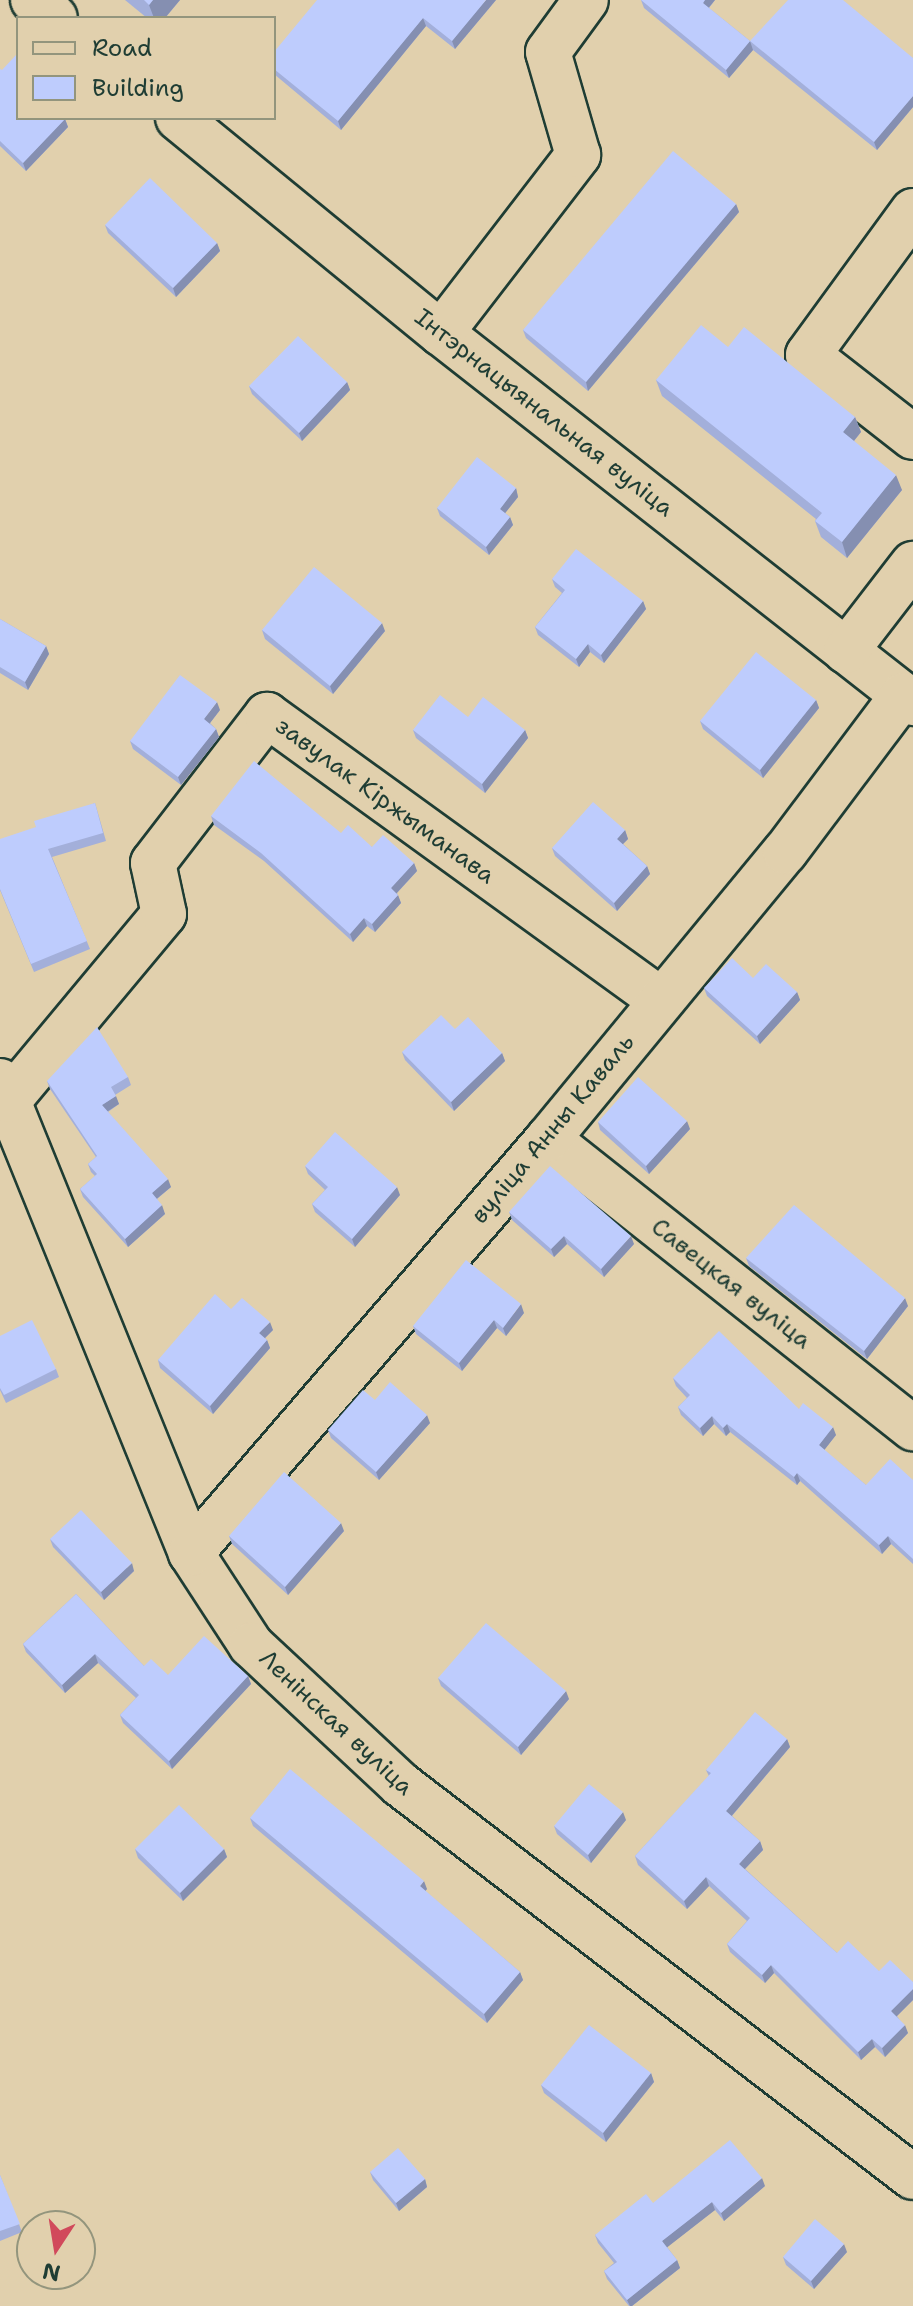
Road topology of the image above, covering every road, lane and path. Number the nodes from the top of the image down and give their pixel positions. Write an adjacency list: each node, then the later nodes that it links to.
1 (33, 0): 3 (street)
2 (586, 0): 6 (street)
3 (53, 16)
4 (180, 120): 6 (street, Інтэрнацыянальная вуліца)
5 (913, 211): 7 (street)
6 (441, 333): 9 (street, Інтэрнацыянальная вуліца)
7 (913, 437)
8 (913, 564): 9 (street)
9 (846, 651): 10 (street, Інтэрнацыянальная вуліца)
10 (908, 699): 11 (street, вуліца Анны Каваль)
11 (660, 1000): 12 (street, завулак Кіржыманава); 13 (street, вуліца Анны Каваль)
12 (4, 1091): 15 (street, Ленінская вуліца)
13 (548, 1139): 14 (street, Савецкая вуліца); 15 (street, вуліца Анны Каваль)
14 (913, 1428)
15 (191, 1553): 16 (street, Ленінская вуліца)
16 (913, 2177)

